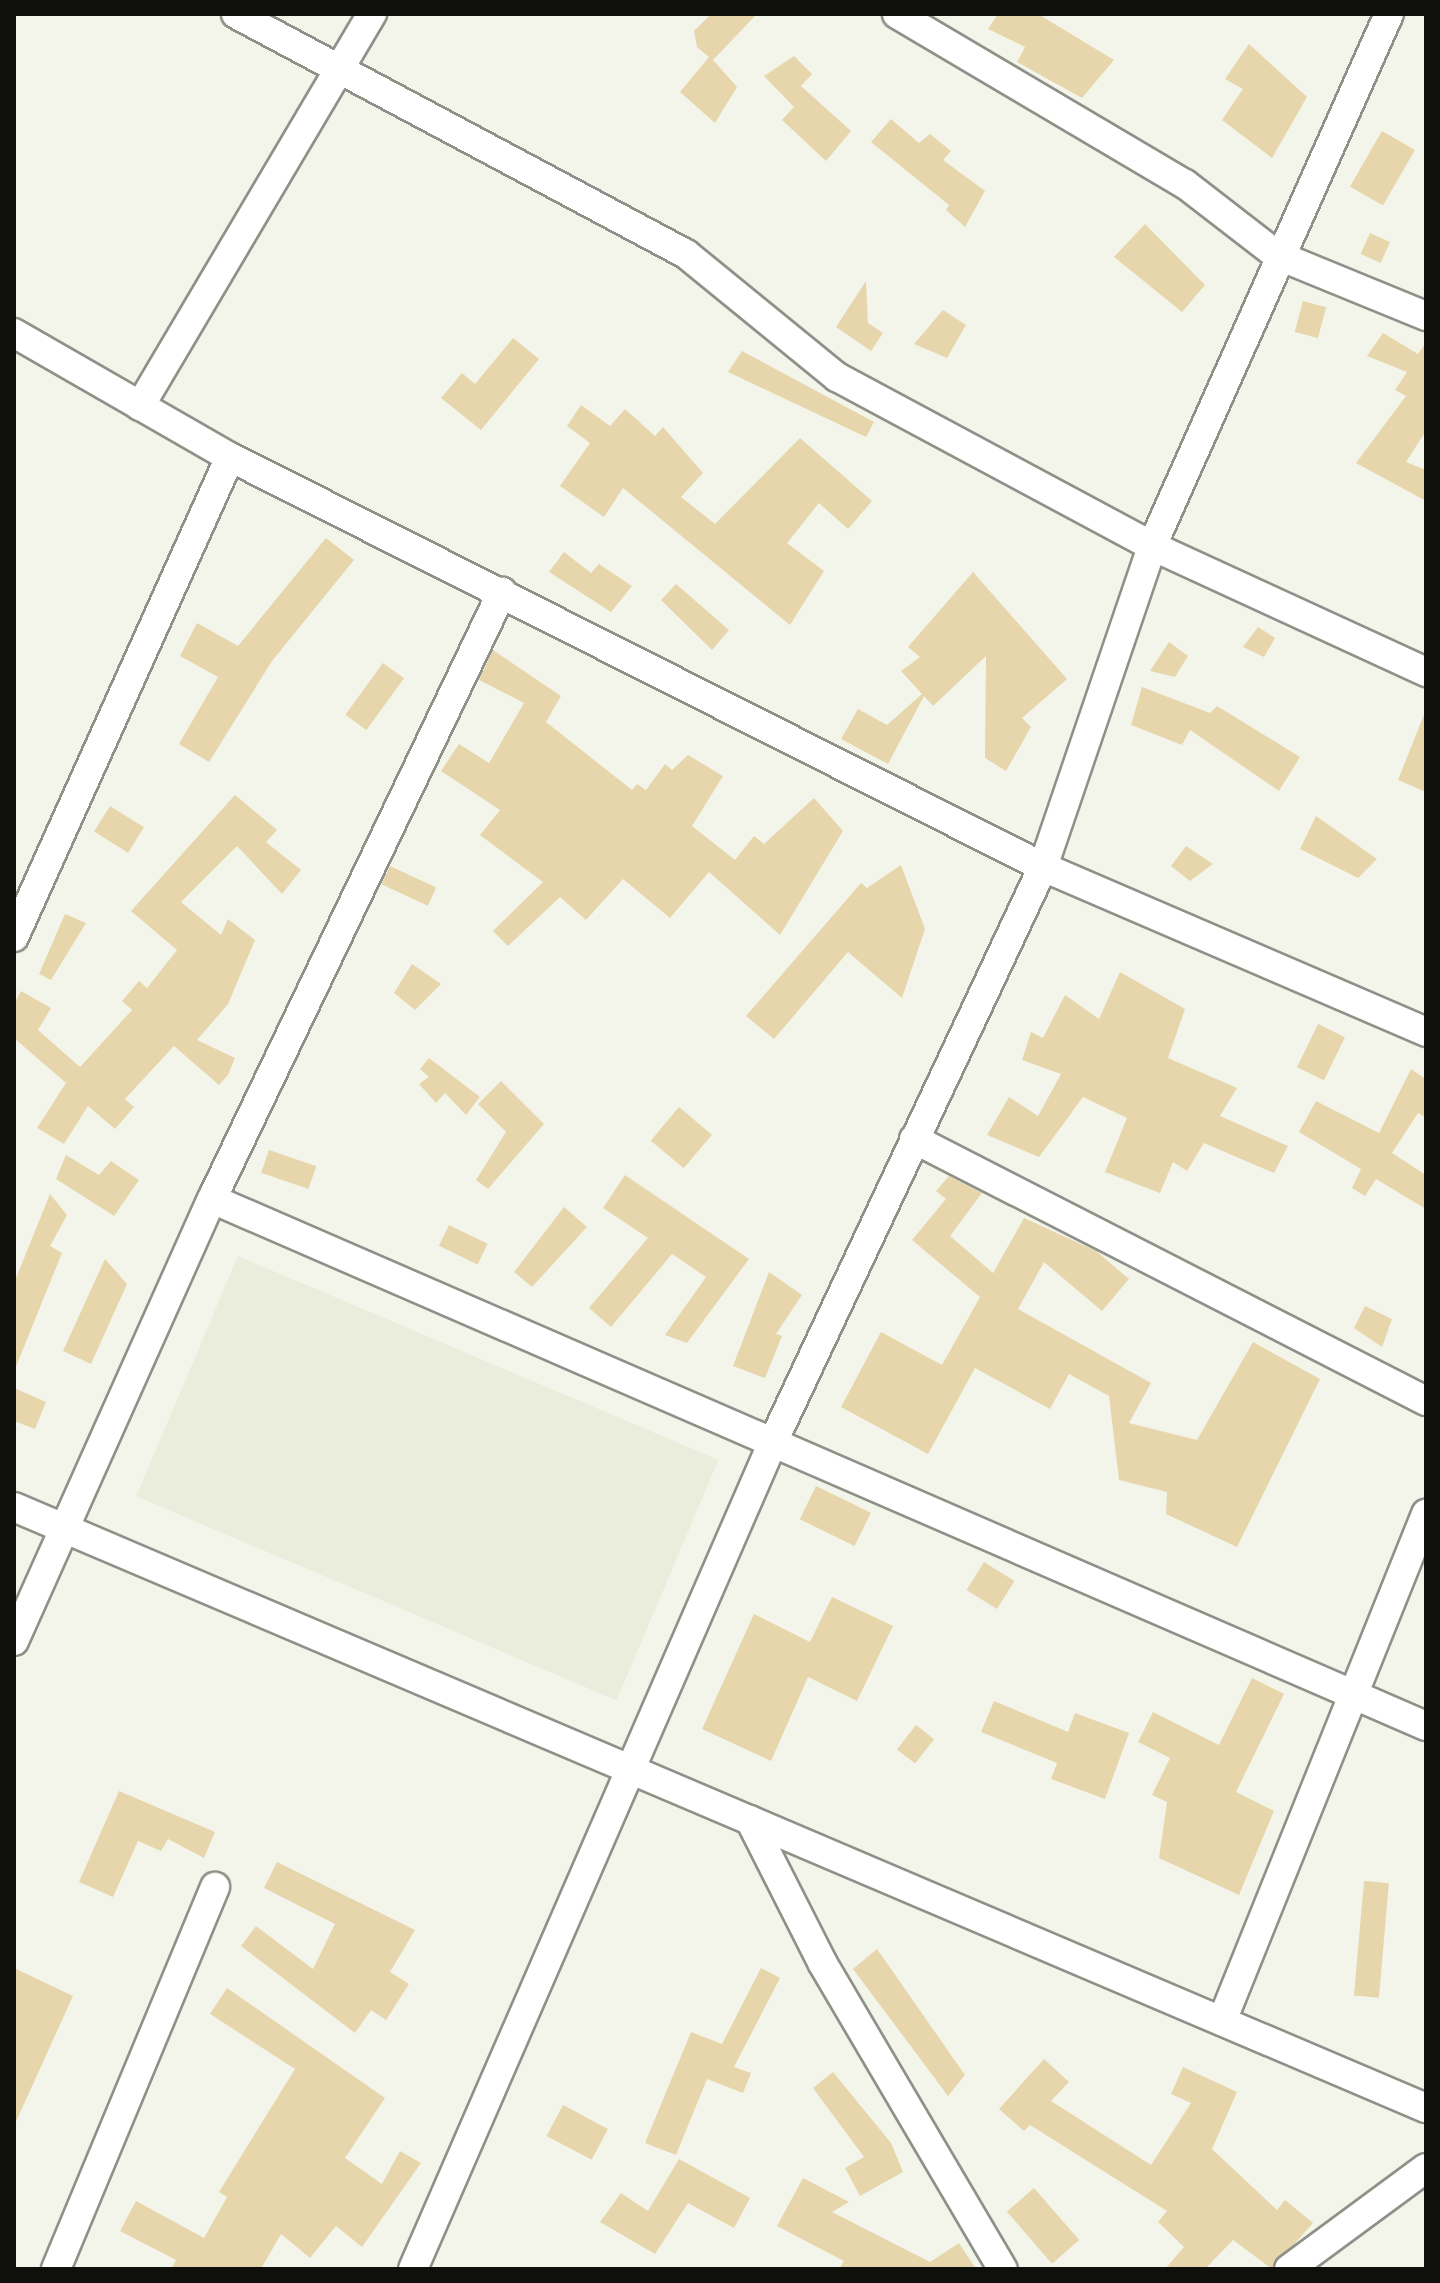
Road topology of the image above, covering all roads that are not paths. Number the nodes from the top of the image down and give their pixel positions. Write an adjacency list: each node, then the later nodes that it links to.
1 (236, 14): 5 (street)
2 (372, 14): 5 (street)
3 (897, 14): 6 (street)
4 (1389, 14): 6 (street)
5 (340, 71): 9 (street); 11 (street)
6 (1277, 255): 7 (street); 11 (street)
7 (1426, 316)
8 (14, 333): 9 (street)
9 (140, 406): 10 (street)
10 (230, 457): 12 (street); 15 (street)
11 (1152, 546): 13 (street); 14 (street)
12 (502, 592): 14 (street); 18 (street)
13 (1426, 672)
14 (1043, 867): 16 (street); 17 (street)
15 (14, 937)
16 (1426, 1032)
17 (914, 1139): 19 (street); 20 (street)
18 (212, 1199): 20 (street); 23 (street)
19 (1426, 1401)
20 (773, 1442): 25 (street); 27 (street)
21 (14, 1507): 23 (street)
22 (1426, 1514): 25 (street)
23 (62, 1527): 24 (street); 27 (street)
24 (14, 1641)
25 (1350, 1693): 26 (street); 30 (street)
26 (1426, 1726)
27 (632, 1770): 28 (street); 34 (street)
28 (750, 1820): 30 (street); 35 (street)
29 (215, 1887): 33 (street)
30 (1222, 2021): 31 (street)
31 (1426, 2108)
32 (1426, 2168): 36 (street)
33 (56, 2269)
34 (413, 2269)
35 (1003, 2269)
36 (1289, 2269)

